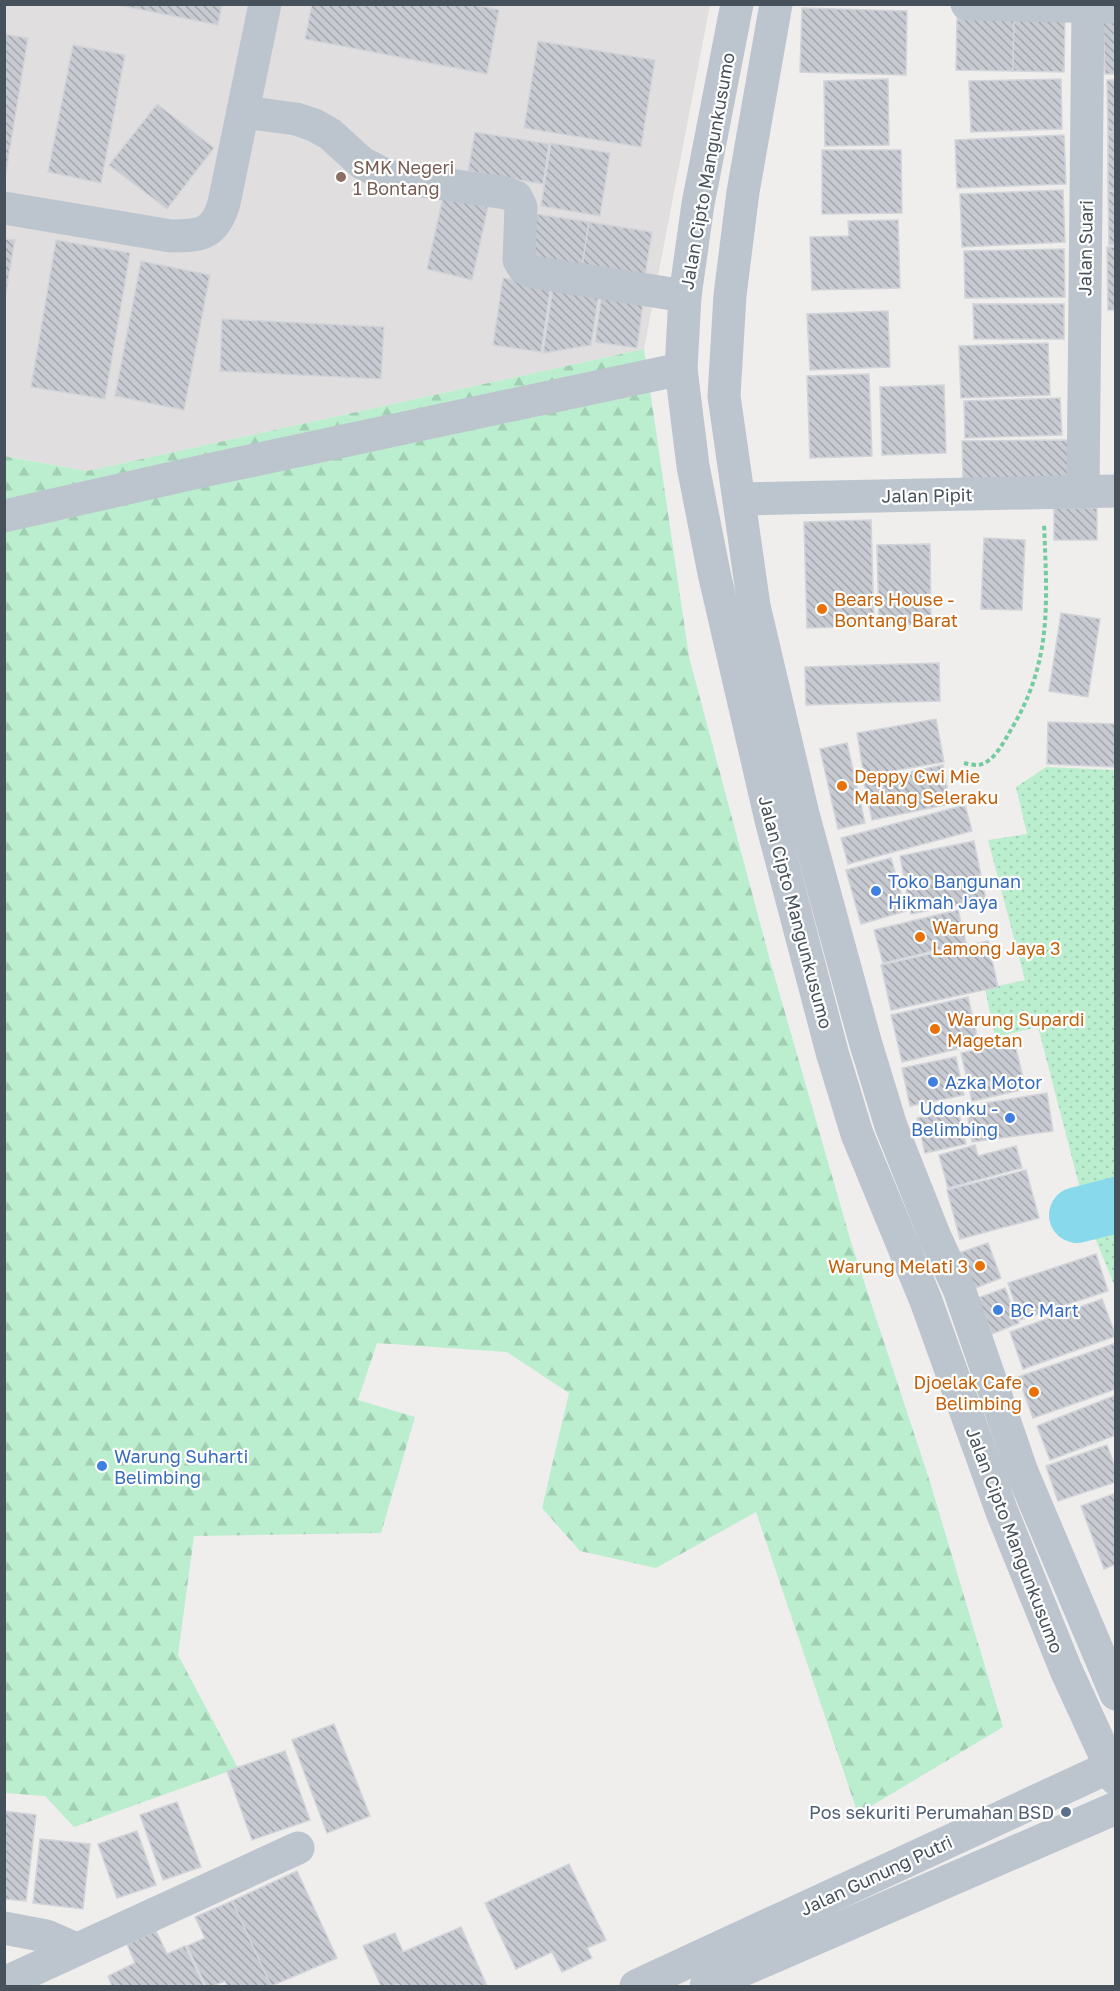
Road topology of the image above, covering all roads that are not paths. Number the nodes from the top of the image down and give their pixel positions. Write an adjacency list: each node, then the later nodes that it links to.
1 (265, 4): 6 (street)
2 (737, 4): 8 (street, Jalan Cipto Mangunkusumo)
3 (776, 4): 12 (street, Jalan Cipto Mangunkusumo)
4 (967, 4): 5 (street)
5 (1097, 6): 11 (street, Jalan Suari)
6 (243, 112): 7 (street); 8 (street)
7 (4, 208)
8 (685, 296): 9 (street, Jalan Cipto Mangunkusumo)
9 (681, 369): 13 (street); 15 (street, Jalan Cipto Mangunkusumo)
10 (1116, 491): 11 (street, Jalan Pipit)
11 (1083, 492): 12 (street, Jalan Pipit)
12 (739, 499): 14 (street, Jalan Cipto Mangunkusumo)
13 (4, 516)
14 (865, 1041): 15 (street); 16 (street, Jalan Cipto Mangunkusumo)
15 (832, 1052): 17 (street, Jalan Cipto Mangunkusumo)
16 (891, 1126): 17 (street); 18 (street, Jalan Cipto Mangunkusumo)
17 (857, 1134): 19 (street, Jalan Cipto Mangunkusumo)
18 (1116, 1694)
19 (1113, 1770): 25 (street, Jalan Gunung Putri)
20 (1116, 1808): 26 (street, Jalan Gunung Putri)
21 (298, 1848): 23 (street)
22 (4, 1928): 23 (street)
23 (76, 1949): 24 (street)
24 (4, 1983)
25 (636, 1986)
26 (706, 1986)

